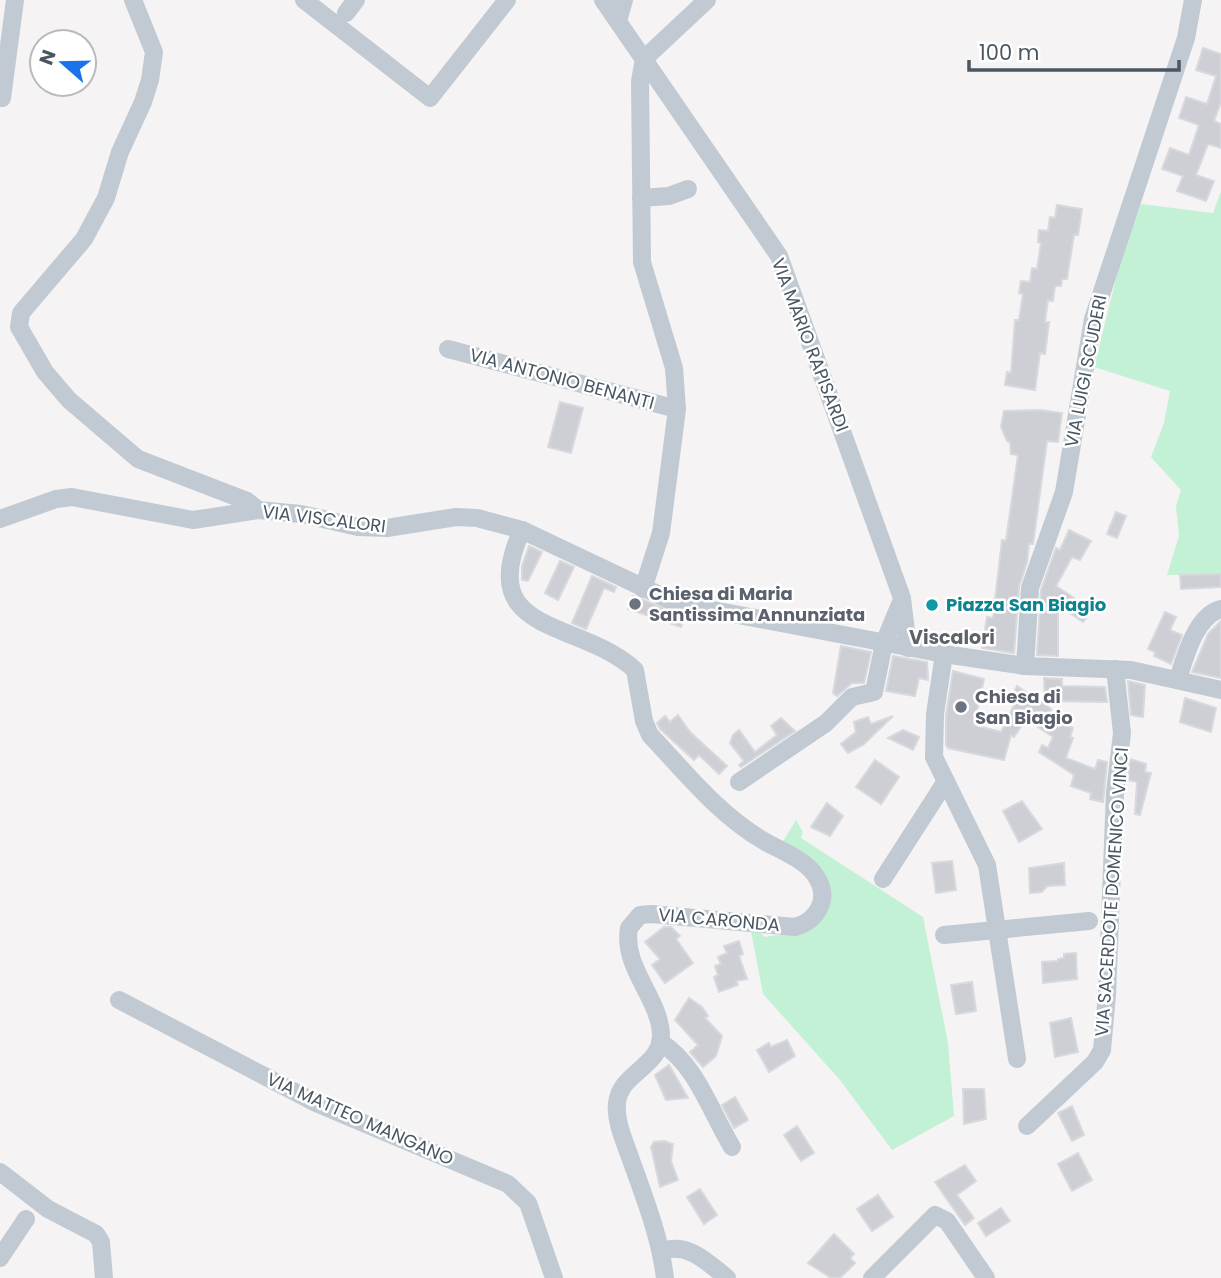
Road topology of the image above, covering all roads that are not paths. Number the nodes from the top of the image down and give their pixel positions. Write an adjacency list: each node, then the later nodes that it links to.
1 (15, 0): 11 (street)
2 (133, 0): 16 (street)
3 (304, 0): 4 (street)
4 (507, 0)
5 (603, 0): 9 (street, VIA MARIO RAPISARDI)
6 (624, 0): 9 (street)
7 (707, 0): 10 (street)
8 (1193, 0): 25 (street, VIA LUIGI SCUDERI)
9 (618, 21): 10 (street, VIA MARIO RAPISARDI)
10 (644, 59): 13 (street); 20 (street, VIA MARIO RAPISARDI)
11 (2, 98)
12 (688, 189): 13 (street)
13 (641, 198): 15 (street)
14 (448, 349): 15 (street, VIA ANTONIO BENANTI)
15 (677, 409): 19 (street)
16 (258, 510): 17 (street, VIA VISCALORI); 18 (street, VIA VISCALORI)
17 (0, 519)
18 (522, 530): 19 (street, VIA VISCALORI); 36 (street, VIA CARONDA)
19 (643, 589): 22 (street, VIA VISCALORI)
20 (902, 598): 22 (street); 23 (street, VIA MARIO RAPISARDI)
21 (1221, 609): 27 (street)
22 (884, 643): 23 (street, VIA VISCALORI); 30 (street)
23 (908, 648): 24 (street, VIA VISCALORI)
24 (944, 654): 25 (street, VIA VISCALORI); 29 (street)
25 (1025, 666): 26 (street, VIA VISCALORI)
26 (1115, 669): 27 (street, VIA VISCALORI); 38 (street, VIA SACERDOTE DOMENICO VINCI)
27 (1178, 679): 28 (street, VIA VISCALORI)
28 (1221, 690)
29 (946, 781): 31 (street); 33 (street)
30 (739, 782)
31 (883, 879)
32 (1089, 921): 33 (street)
33 (997, 930): 34 (street); 37 (street)
34 (944, 935)
35 (119, 1000): 45 (street, VIA MATTEO MANGANO)
36 (660, 1042): 39 (street); 42 (street)
37 (1017, 1059)
38 (1027, 1126)
39 (732, 1147)
40 (0, 1172): 44 (street)
41 (26, 1219): 43 (street)
42 (662, 1251): 46 (street); 47 (street)
43 (0, 1258)
44 (104, 1278)
45 (554, 1278)
46 (665, 1278)
47 (727, 1278)
48 (872, 1278): 49 (street)
49 (986, 1278)

